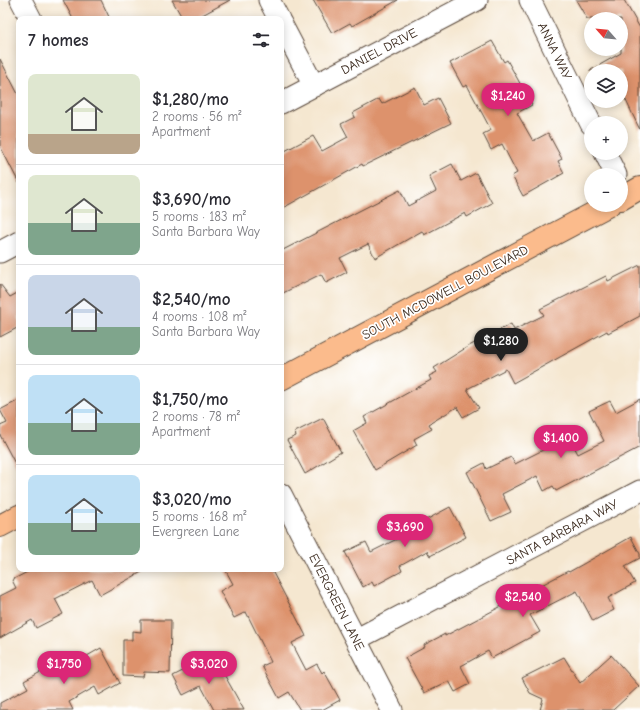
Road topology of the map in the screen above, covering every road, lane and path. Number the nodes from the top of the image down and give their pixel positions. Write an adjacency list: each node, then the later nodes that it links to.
1 (21, 0): 5 (street)
2 (269, 0): 6 (street)
3 (477, 0): 8 (street, DANIEL DRIVE)
4 (530, 0): 10 (street, ANNA WAY)
5 (29, 16)
6 (277, 16)
7 (284, 29): 8 (street)
8 (314, 86): 9 (street, DANIEL DRIVE)
9 (284, 101)
10 (587, 116)
11 (592, 212): 14 (main road, SOUTH MCDOWELL BOULEVARD)
12 (16, 244): 13 (street)
13 (0, 252)
14 (284, 377)
15 (640, 491): 19 (street, SANTA BARBARA WAY)
16 (284, 500): 19 (street, EVERGREEN LANE)
17 (16, 518): 18 (main road)
18 (0, 526)
19 (357, 639): 20 (street, EVERGREEN LANE)
20 (392, 710)

